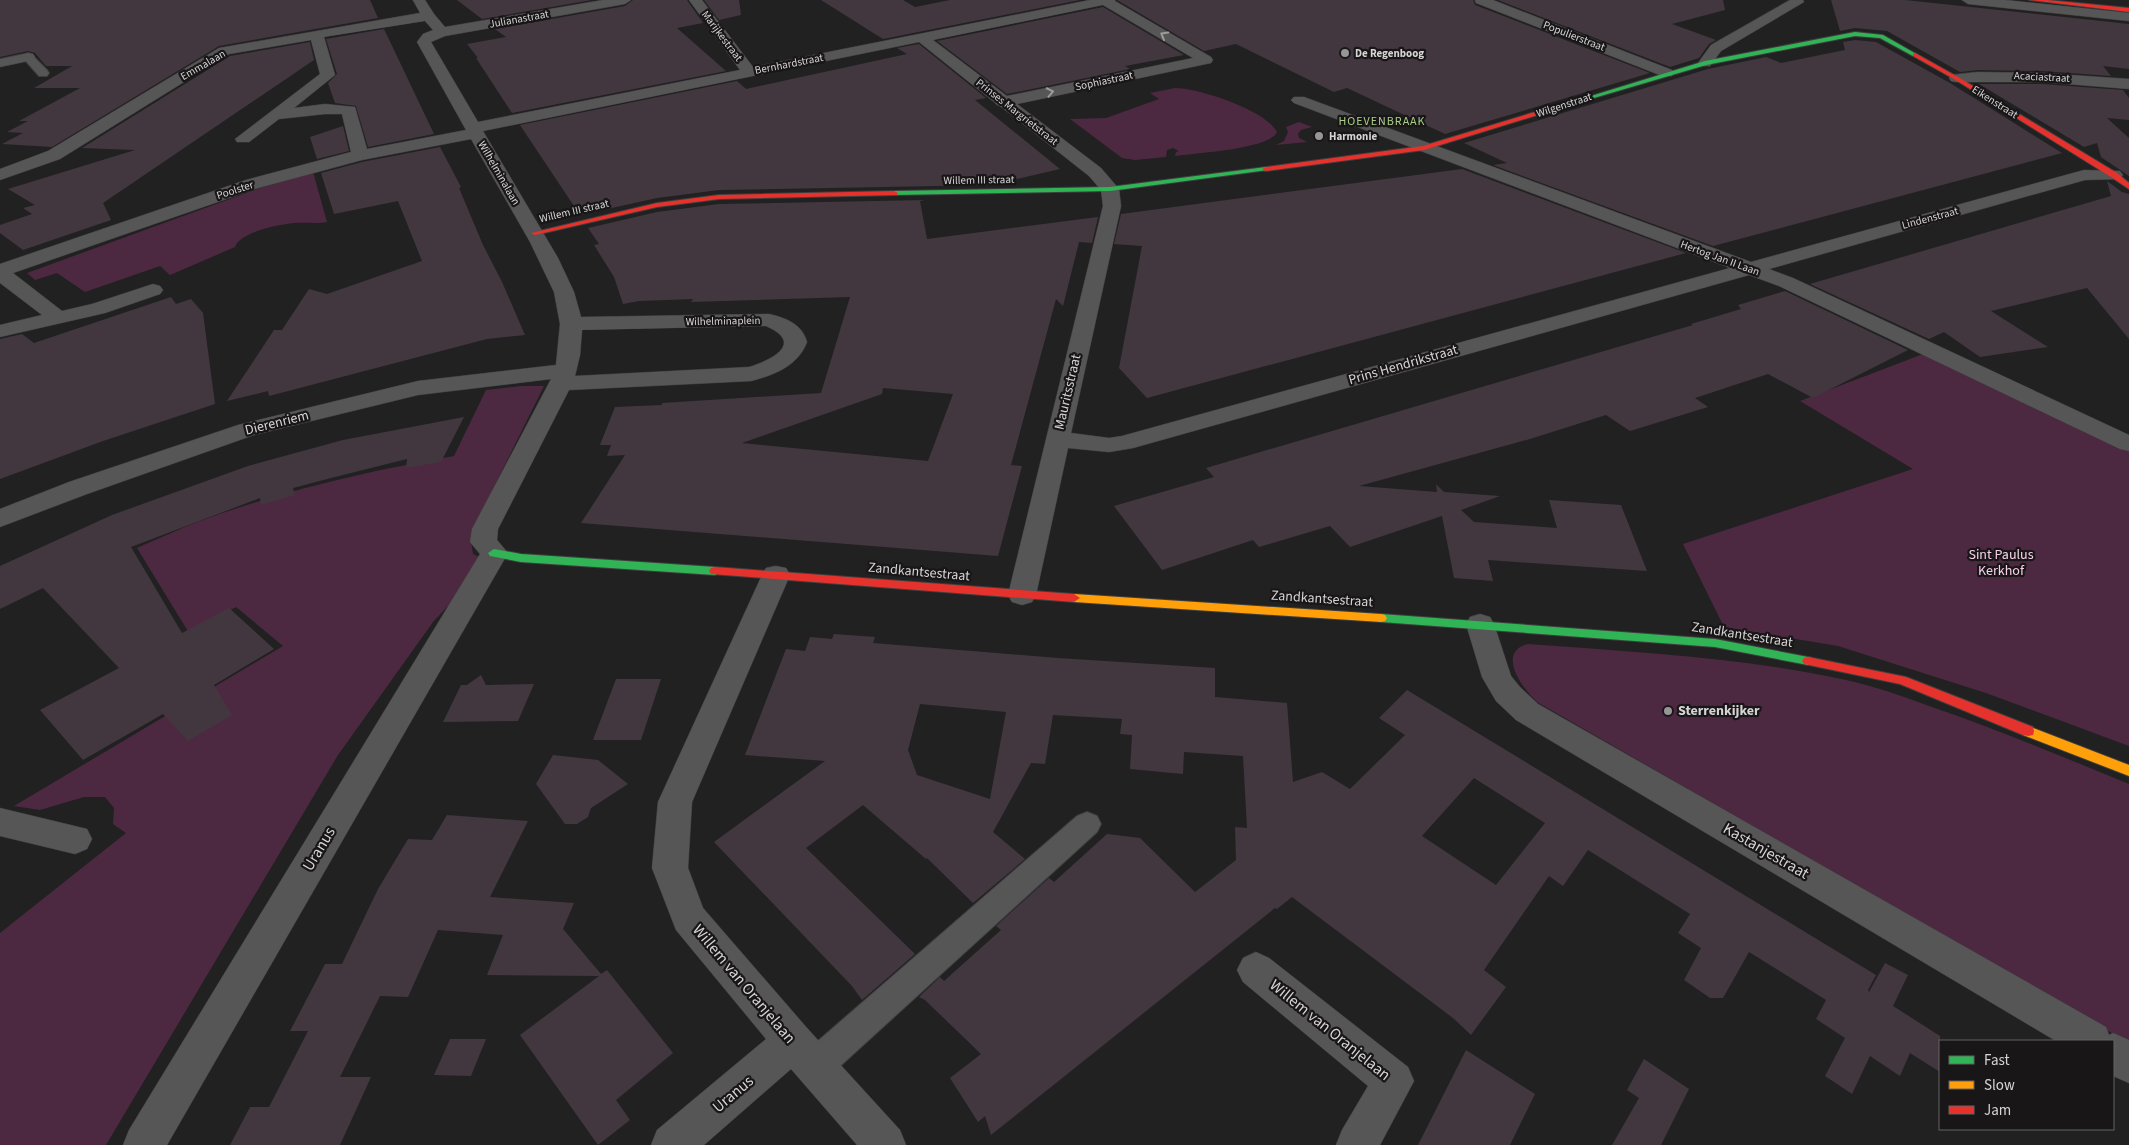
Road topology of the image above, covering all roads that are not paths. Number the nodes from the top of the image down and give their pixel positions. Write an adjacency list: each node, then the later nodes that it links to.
1 (625, 0): 13 (street, Julianastraat)
2 (695, 0): 20 (street, Marijkestraat)
3 (1105, 0): 16 (street, Bernhardstraat); 26 (street, Sophiastraat, one-way to 3)
4 (1481, 0): 22 (street, Populierstraat)
5 (1968, 0): 12 (street)
6 (2032, 0): 11 (street)
7 (2090, 0): 9 (street)
8 (1797, 1): 19 (street)
9 (2129, 4)
10 (424, 8): 13 (street); 14 (street, Emmalaan)
11 (2129, 10)
12 (2129, 17)
13 (442, 32): 28 (street, Wilhelminalaan)
14 (316, 34): 27 (street); 32 (street, Emmalaan)
15 (1855, 34): 19 (street, Wilgenstraat); 23 (street, Eikenstraat)
16 (922, 38): 20 (street, Bernhardstraat); 26 (street, Prinses Margrietstraat)
17 (28, 57): 18 (street); 21 (lane)
18 (0, 63)
19 (1705, 63): 22 (street, Wilgenstraat)
20 (749, 72): 28 (street, Bernhardstraat)
21 (43, 73)
22 (1666, 73): 30 (street, Wilgenstraat)
23 (1956, 78): 24 (street, Acaciastraat); 33 (street, Eikenstraat)
24 (2129, 84)
25 (1299, 100): 30 (street, Hertog Jan II Laan)
26 (1002, 102): 35 (street, Prinses Margrietstraat)
27 (275, 115): 29 (street); 31 (street)
28 (475, 130): 31 (street, Poolster); 36 (street, Wilhelminalaan)
29 (243, 139)
30 (1424, 148): 35 (street, Willem III straat); 37 (street, Hertog Jan II Laan)
31 (360, 155): 38 (street, Poolster)
32 (0, 175)
33 (2114, 176): 34 (street, Eikenstraat); 37 (street, Lindenstraat)
34 (2129, 187)
35 (1110, 189): 36 (street, Willem III straat); 44 (street, Mauritsstraat)
36 (536, 233): 41 (street, Wilhelminalaan)
37 (1748, 268): 44 (street, Prins Hendrikstraat); 45 (street, Hertog Jan II Laan)
38 (0, 272): 40 (street, Poolster)
39 (153, 290): 40 (street)
40 (57, 318): 42 (street)
41 (571, 324): 43 (street, Wilhelminalaan); 43 (street, Wilhelminaplein)
42 (0, 331)
43 (564, 378): 46 (street, Dierenriem); 47 (street, Wilhelminalaan)
44 (1057, 439): 49 (street, Mauritsstraat)
45 (2129, 444)
46 (0, 519)
47 (494, 553): 48 (street, Zandkantsestraat); 60 (street, Uranus)
48 (776, 575): 49 (street, Zandkantsestraat); 57 (street, Willem van Oranjelaan)
49 (1022, 595): 50 (street, Zandkantsestraat)
50 (1480, 624): 51 (street, Zandkantsestraat); 56 (street, Kastanjestraat)
51 (2129, 771)
52 (0, 822): 54 (street)
53 (1087, 824): 57 (lane)
54 (75, 838)
55 (1256, 970): 63 (street, Willem van Oranjelaan)
56 (2090, 1040)
57 (804, 1054): 61 (street, Uranus); 62 (street, Willem van Oranjelaan)
58 (2114, 1054): 59 (street)
59 (2129, 1063)
60 (144, 1145)
61 (672, 1145)
62 (884, 1145)
63 (1357, 1145)

